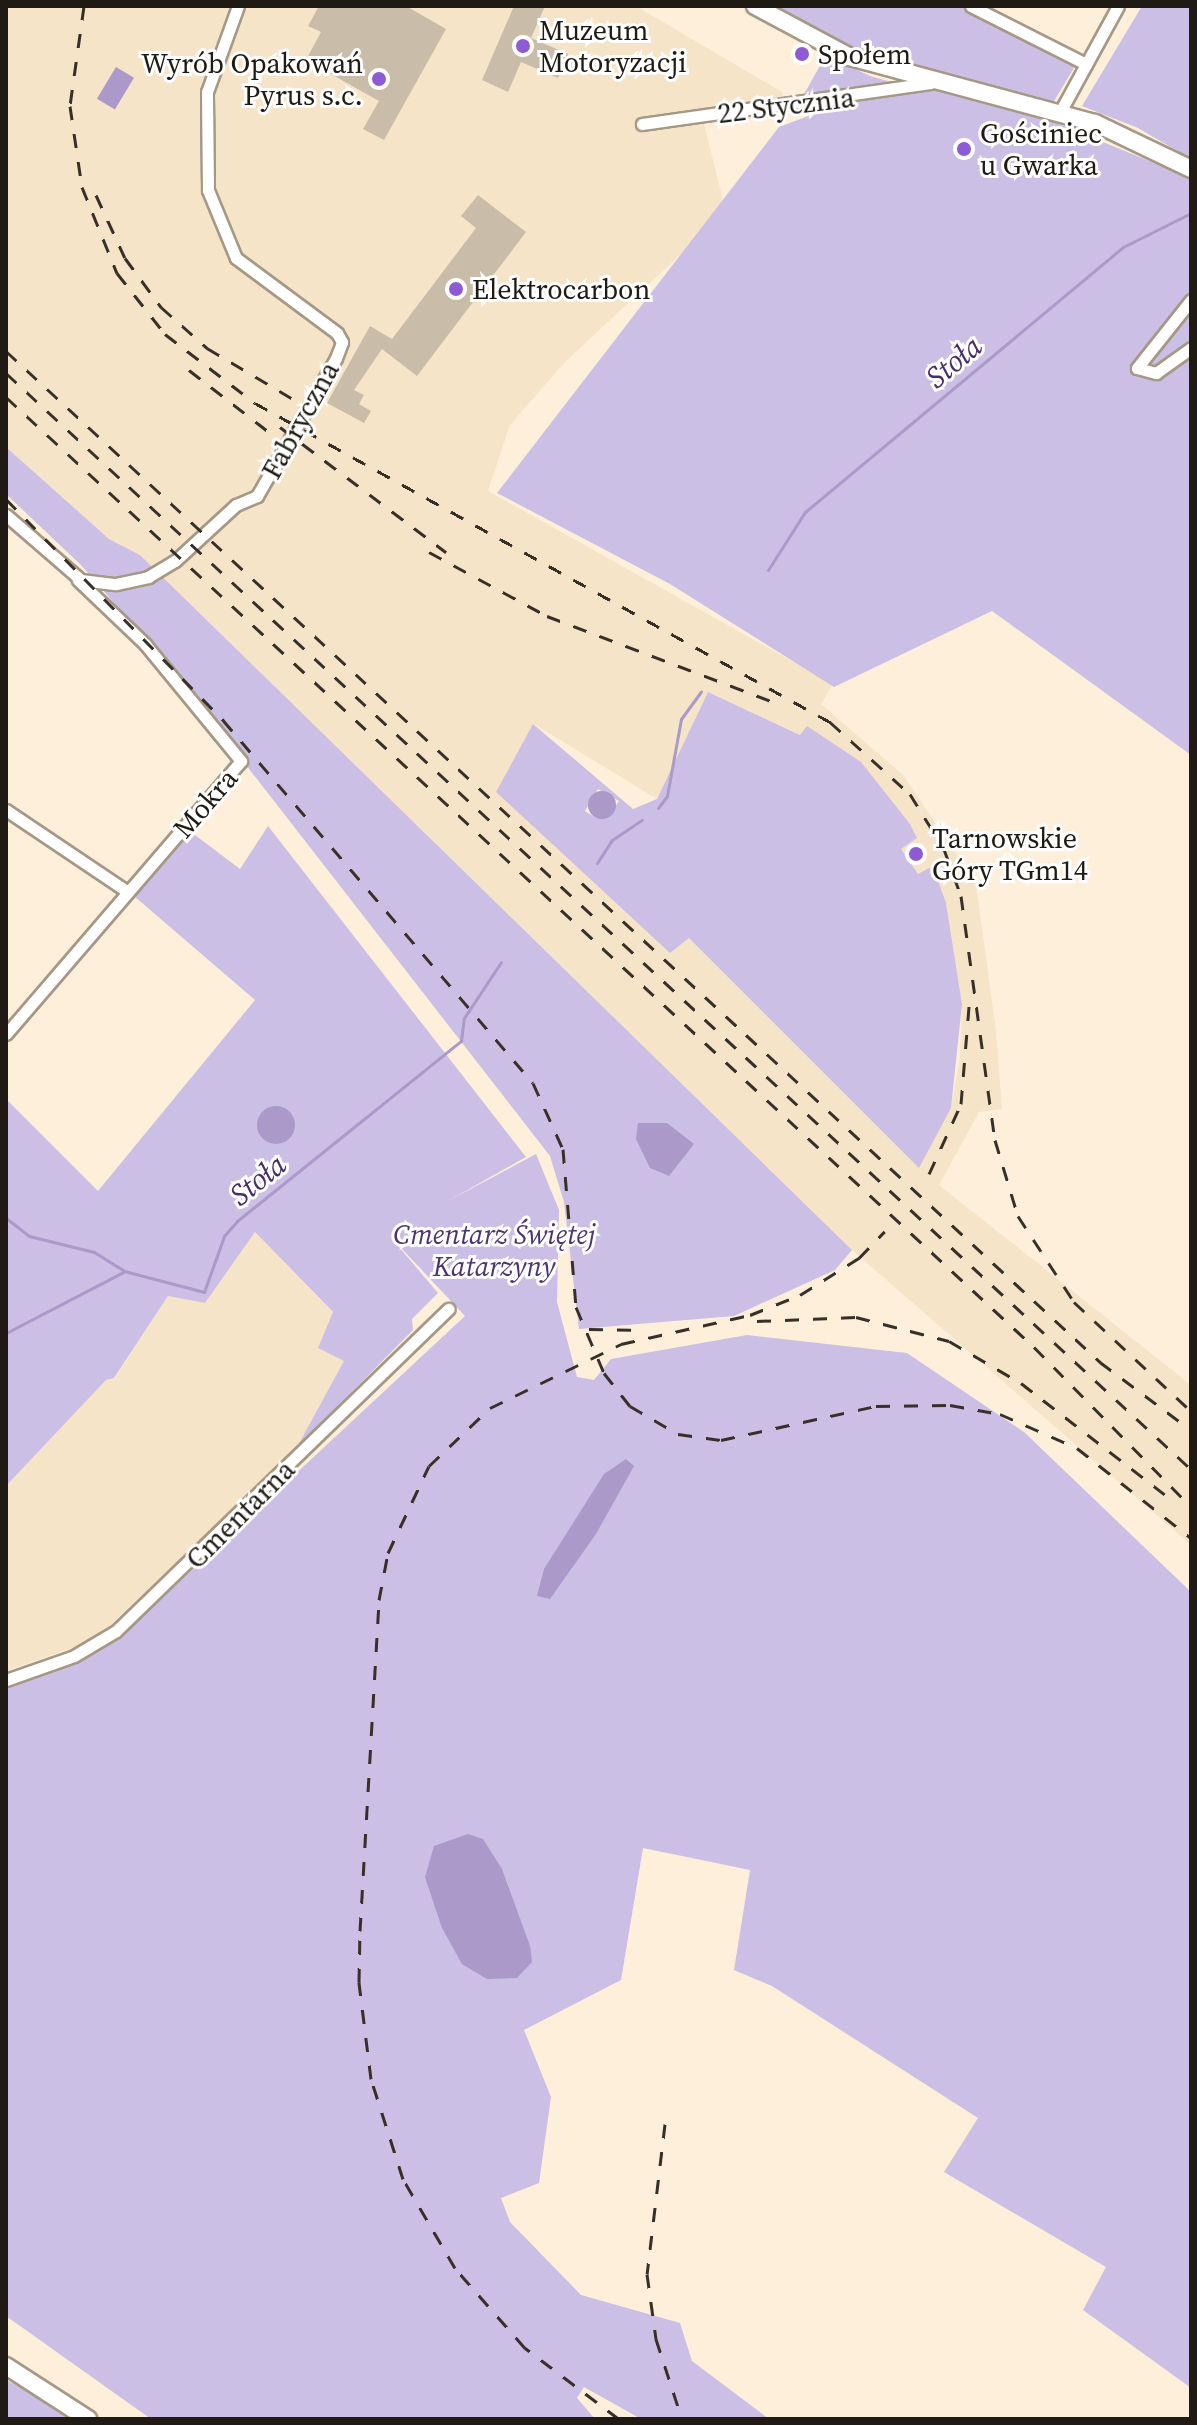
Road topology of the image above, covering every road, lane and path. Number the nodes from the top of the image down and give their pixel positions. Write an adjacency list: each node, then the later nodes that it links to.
1 (238, 6): 13 (street, Fabryczna)
2 (755, 6): 6 (street)
3 (971, 6): 5 (street)
4 (1118, 6): 5 (street)
5 (1086, 64): 7 (street)
6 (930, 83): 7 (street); 8 (street, 22 Stycznia)
7 (1060, 112): 9 (street)
8 (642, 124)
9 (1191, 169)
10 (1191, 300): 11 (street)
11 (1191, 348)
12 (6, 515): 13 (street)
13 (74, 576): 15 (street, Mokra)
14 (6, 810): 15 (street)
15 (128, 892): 16 (street, Mokra)
16 (6, 1034)
17 (448, 1309): 18 (street, Cmentarna)
18 (6, 1680)
19 (6, 2366): 20 (street)
20 (88, 2419)

